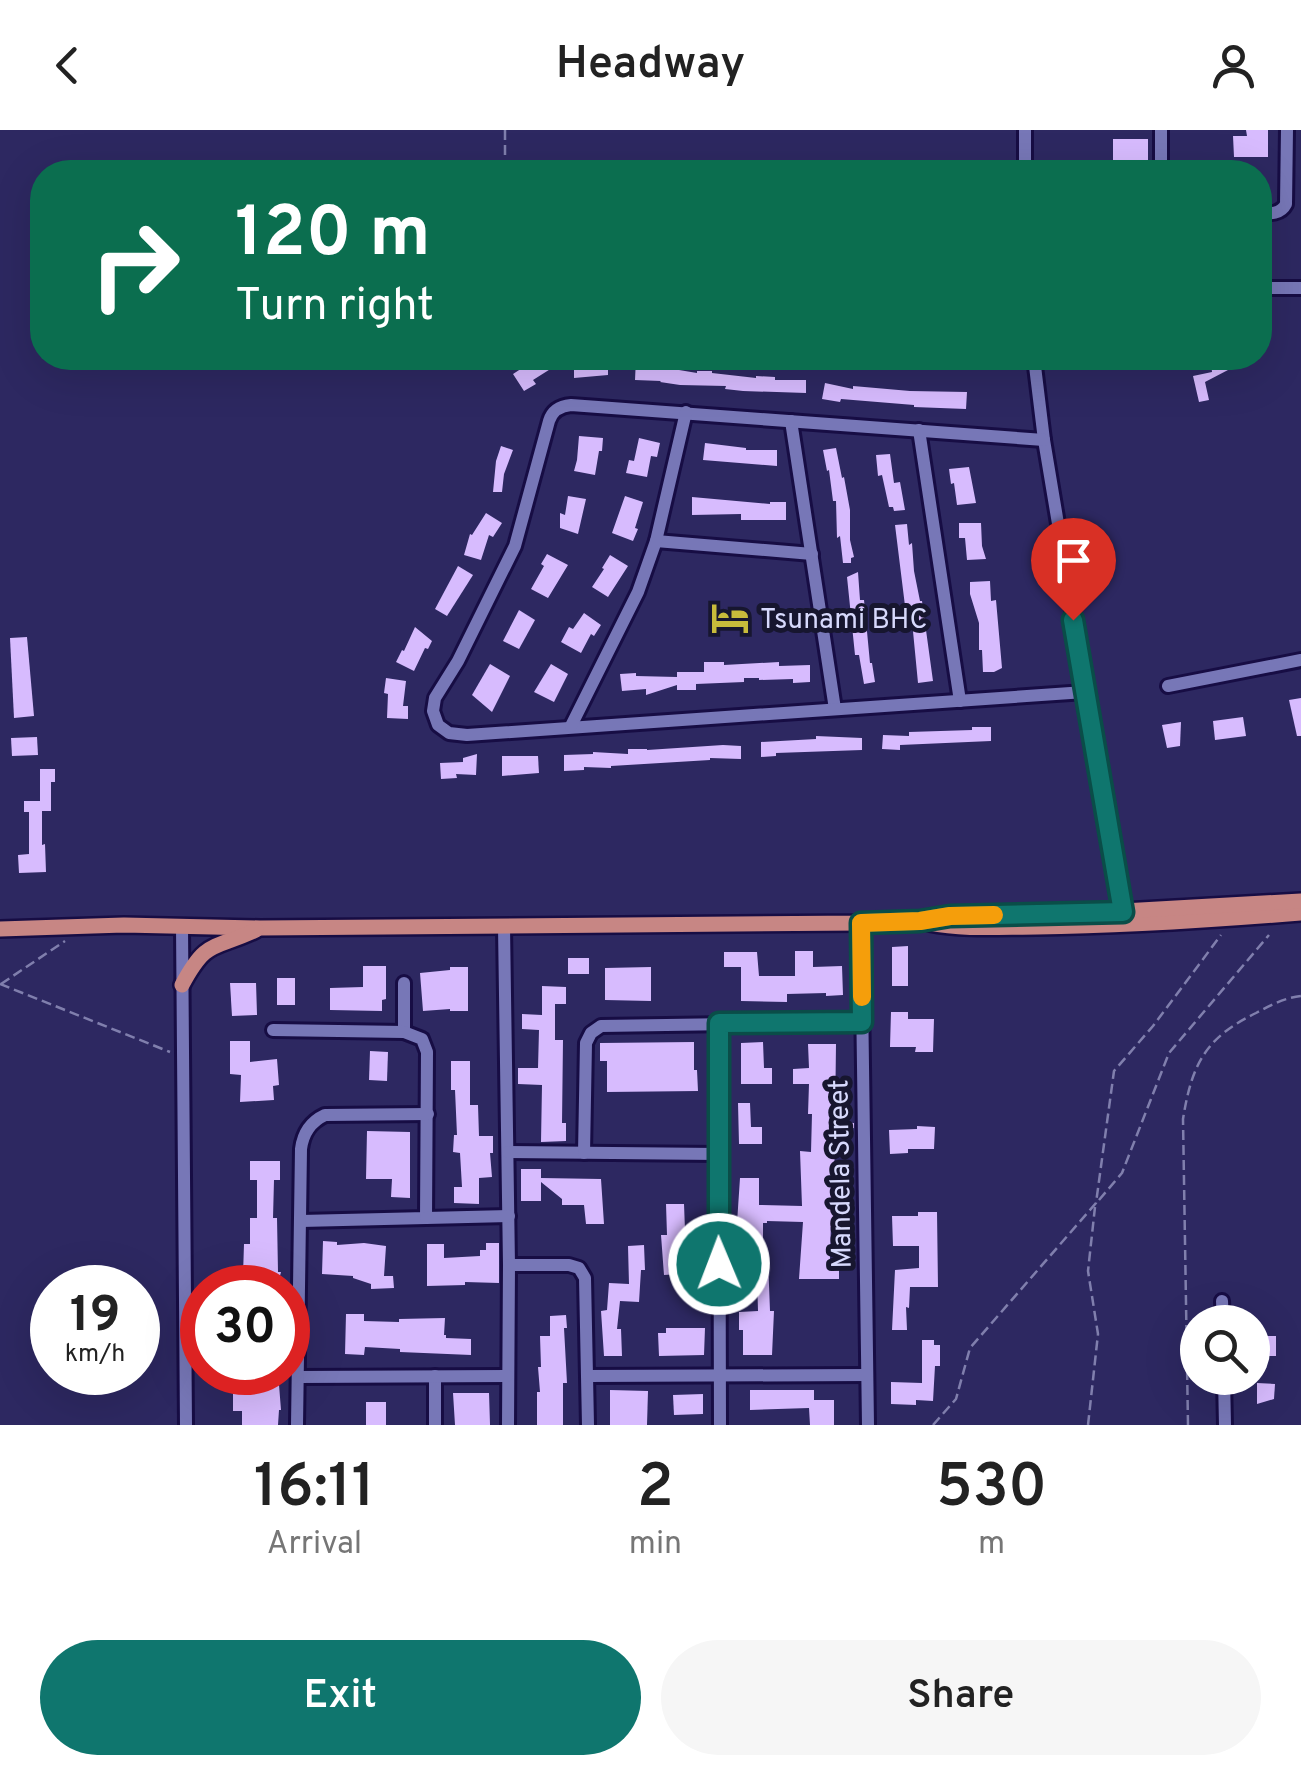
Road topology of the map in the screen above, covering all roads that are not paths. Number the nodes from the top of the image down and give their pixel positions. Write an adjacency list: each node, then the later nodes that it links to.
1 (1025, 130): 4 (street)
2 (1161, 130): 5 (street)
3 (1287, 130): 6 (street)
4 (1025, 160)
5 (1161, 160)
6 (1272, 213)
7 (1272, 288): 8 (street)
8 (1301, 288)
9 (1035, 370): 13 (street)
10 (686, 412): 11 (street); 14 (street); 21 (street)
11 (790, 420): 12 (street); 15 (street)
12 (919, 430): 13 (street); 19 (street)
13 (1044, 440): 18 (street)
14 (656, 541): 15 (street); 21 (street)
15 (812, 554): 20 (street)
16 (1301, 660): 17 (street)
17 (1168, 686)
18 (1085, 692): 19 (street); 24 (street)
19 (960, 701): 20 (street)
20 (835, 710): 21 (street)
21 (570, 726)
22 (1301, 901): 24 (main road)
23 (1301, 913): 24 (main road)
24 (1124, 919): 25 (main road)
25 (861, 923): 28 (main road); 32 (street, Mandela Street)
26 (182, 926): 27 (main road); 29 (main road); 31 (street)
27 (260, 928): 28 (main road); 31 (main road)
28 (504, 928): 37 (street)
29 (0, 929)
30 (404, 983): 35 (street)
31 (182, 984): 55 (street)
32 (862, 1022): 33 (street); 48 (street, Mandela Street)
33 (719, 1023): 38 (street); 39 (street)
34 (273, 1030): 35 (street)
35 (404, 1032): 36 (street)
36 (428, 1114): 41 (street); 42 (street)
37 (508, 1152): 38 (street); 40 (street)
38 (584, 1152): 39 (street)
39 (718, 1154): 47 (street)
40 (509, 1216): 41 (street); 44 (street)
41 (426, 1218): 42 (street)
42 (301, 1221): 43 (street)
43 (300, 1265)
44 (510, 1265): 51 (street); 52 (street)
45 (1222, 1301): 46 (street)
46 (1222, 1305)
47 (720, 1374): 48 (street); 52 (street); 60 (street)
48 (867, 1375): 61 (street, Mandela Street)
49 (310, 1376): 50 (street)
50 (435, 1376): 51 (street); 57 (street)
51 (508, 1376): 58 (street)
52 (588, 1376): 59 (street)
53 (298, 1395): 56 (street)
54 (1224, 1395): 62 (street)
55 (186, 1425)
56 (297, 1425)
57 (435, 1425)
58 (508, 1425)
59 (588, 1425)
60 (720, 1425)
61 (868, 1425)
62 (1225, 1425)

